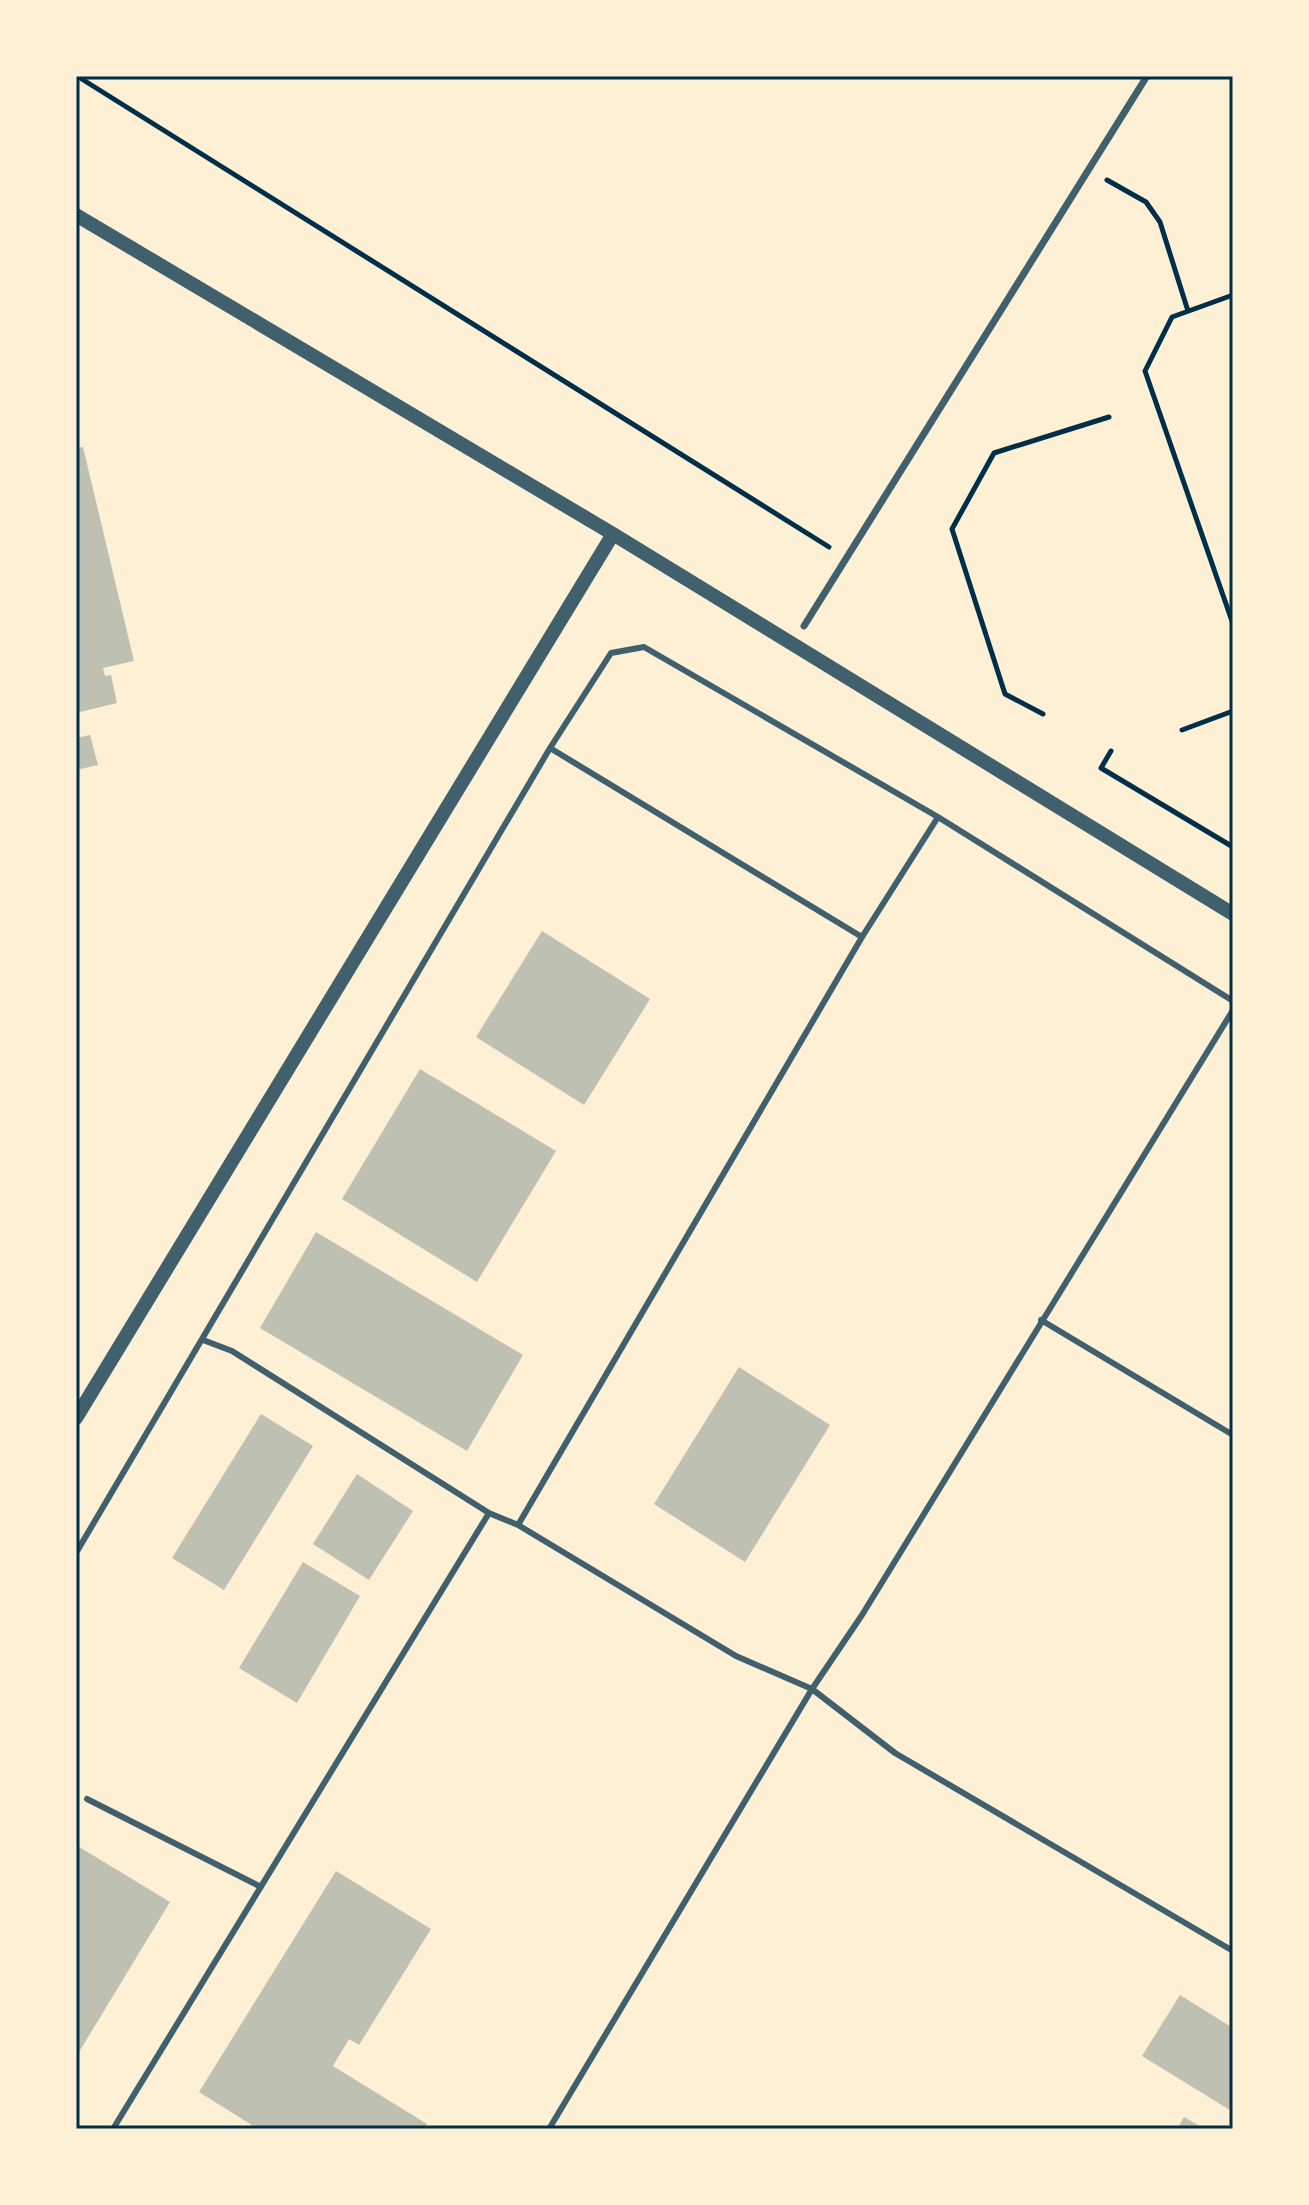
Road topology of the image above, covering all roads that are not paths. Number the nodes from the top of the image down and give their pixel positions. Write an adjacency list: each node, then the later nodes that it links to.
1 (1147, 76): 4 (street)
2 (76, 215): 3 (street)
3 (613, 534): 7 (street); 13 (street)
4 (804, 626)
5 (550, 748): 6 (lane); 8 (lane); 12 (lane)
6 (938, 817): 8 (lane); 9 (lane)
7 (1233, 914)
8 (862, 937): 16 (lane)
9 (1233, 1001)
10 (1233, 1010): 11 (lane)
11 (1041, 1320): 14 (lane); 18 (lane)
12 (203, 1340): 15 (lane); 17 (lane)
13 (76, 1418)
14 (1233, 1435)
15 (489, 1513): 16 (lane); 20 (lane)
16 (518, 1525): 18 (lane)
17 (76, 1553)
18 (812, 1689): 21 (lane); 23 (lane)
19 (87, 1799): 20 (lane)
20 (261, 1887): 22 (lane)
21 (1233, 1951)
22 (113, 2129)
23 (549, 2129)

